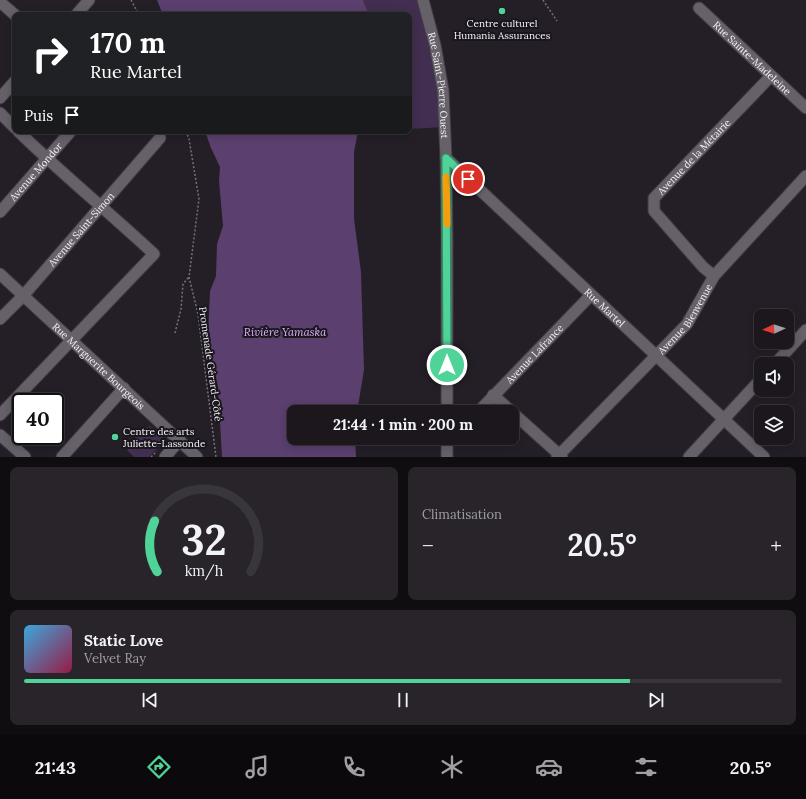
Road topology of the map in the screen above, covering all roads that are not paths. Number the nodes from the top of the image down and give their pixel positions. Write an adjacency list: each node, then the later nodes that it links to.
1 (90, 0): 6 (street)
2 (423, 0): 16 (street, Rue Saint-Pierre Ouest)
3 (0, 2): 5 (street)
4 (699, 8): 7 (street, Rue Sainte-Madeleine)
5 (12, 12)
6 (79, 12)
7 (771, 76): 10 (street, Rue Sainte-Madeleine); 22 (street, Avenue de la Métairie)
8 (12, 84): 9 (street)
9 (0, 98)
10 (806, 108)
11 (0, 113): 12 (street)
12 (12, 125)
13 (21, 134): 17 (street)
14 (68, 134): 17 (street, Avenue Mondor)
15 (165, 135): 19 (street, Avenue Saint-Simon)
16 (446, 158): 23 (street, Rue Martel); 33 (street, Rue Saint-Pierre Ouest)
17 (47, 159): 19 (street); 20 (street, Avenue Mondor)
18 (806, 176): 22 (street, Avenue Bienvenue)
19 (101, 204): 24 (street, Avenue Saint-Simon); 27 (street)
20 (0, 212)
21 (0, 274): 24 (street, Rue Marguerite Bourgeois)
22 (714, 276): 28 (street, Avenue Bienvenue)
23 (591, 295): 28 (street, Rue Martel); 32 (street, Avenue Lafrance)
24 (23, 296): 25 (street, Avenue Saint-Simon); 27 (street, Rue Marguerite Bourgeois)
25 (0, 319)
26 (806, 330): 29 (street)
27 (72, 339): 30 (street, Rue Marguerite Bourgeois); 36 (street)
28 (656, 357): 38 (street, Rue Martel); 42 (street, Avenue Bienvenue)
29 (781, 357)
30 (124, 388): 40 (street, Rue Marguerite Bourgeois); 44 (street)
31 (754, 388): 38 (street)
32 (493, 395): 34 (street, Avenue Lafrance); 35 (street)
33 (447, 405)
34 (484, 405)
35 (504, 405)
36 (0, 415)
37 (519, 418): 42 (street)
38 (724, 420): 48 (street); 49 (street, Rue Martel)
39 (0, 434): 43 (street)
40 (180, 440): 45 (street); 46 (street, Rue Marguerite Bourgeois)
41 (447, 445): 47 (street)
42 (560, 456)
43 (25, 457)
44 (62, 457)
45 (165, 457)
46 (197, 457)
47 (447, 457)
48 (689, 457)
49 (764, 457)

